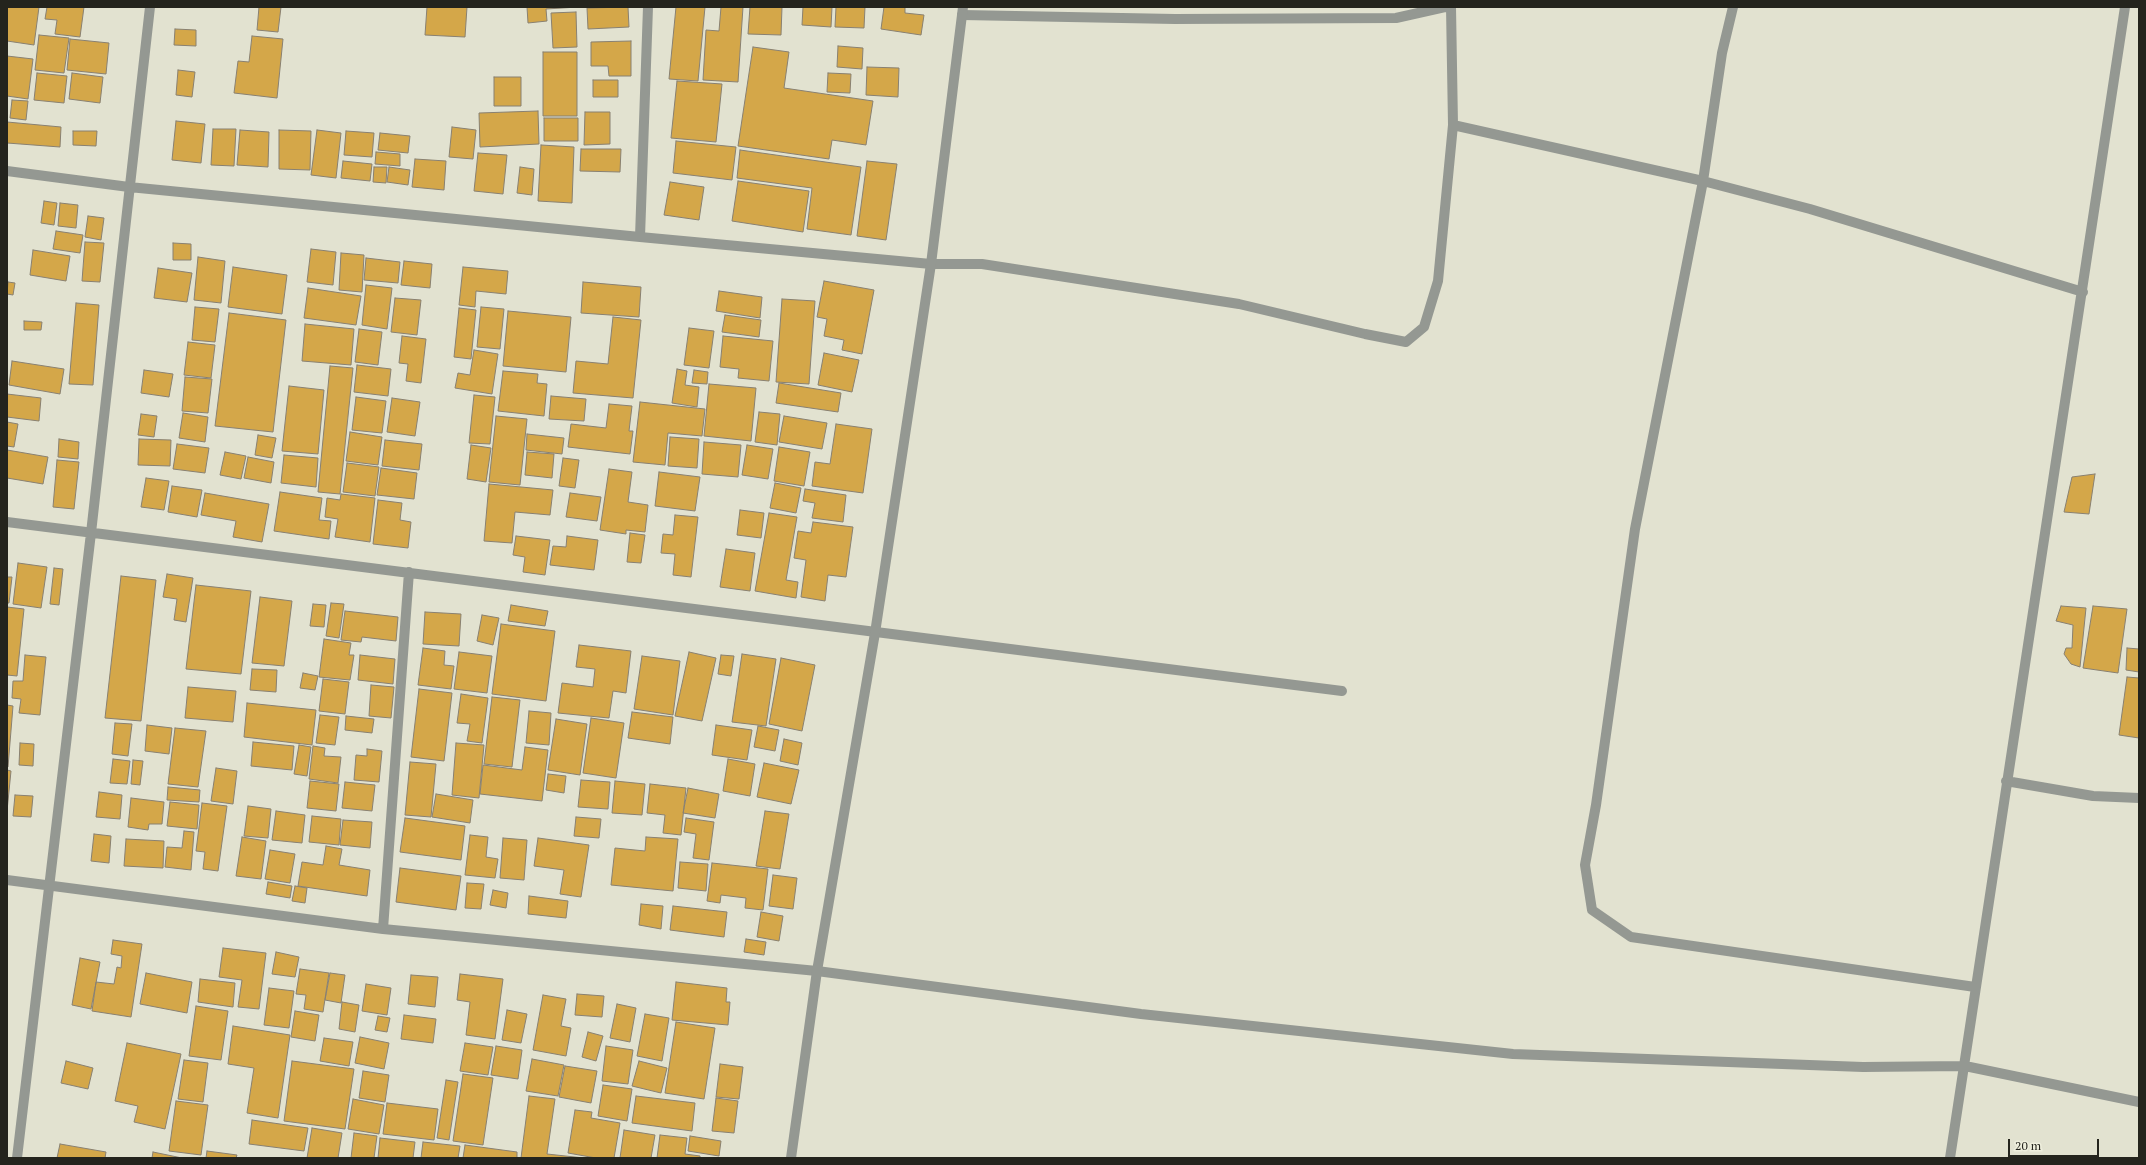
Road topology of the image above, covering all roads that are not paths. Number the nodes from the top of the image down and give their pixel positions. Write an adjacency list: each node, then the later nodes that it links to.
1 (150, 7): 11 (street)
2 (648, 7): 12 (street)
3 (1445, 7): 7 (street)
4 (1451, 7): 8 (street)
5 (1733, 7): 10 (street)
6 (2125, 7): 14 (street)
7 (963, 11): 13 (street)
8 (1453, 125): 10 (street); 13 (street)
9 (7, 170): 11 (street)
10 (1703, 181): 14 (street); 26 (street)
11 (129, 187): 12 (street); 16 (street)
12 (640, 237): 13 (street)
13 (931, 264): 18 (street)
14 (2083, 292): 20 (street)
15 (7, 522): 16 (street)
16 (91, 533): 17 (street); 23 (street)
17 (409, 572): 18 (street); 24 (street)
18 (875, 633): 19 (street); 25 (street)
19 (1342, 691)
20 (2006, 781): 21 (street); 26 (street)
21 (2139, 798)
22 (7, 880): 23 (street)
23 (48, 886): 24 (street); 29 (street)
24 (382, 929): 25 (street)
25 (817, 971): 27 (street); 30 (street)
26 (1975, 987): 27 (street)
27 (1965, 1066): 28 (street); 31 (street)
28 (2139, 1102)
29 (17, 1158)
30 (791, 1158)
31 (1950, 1158)

